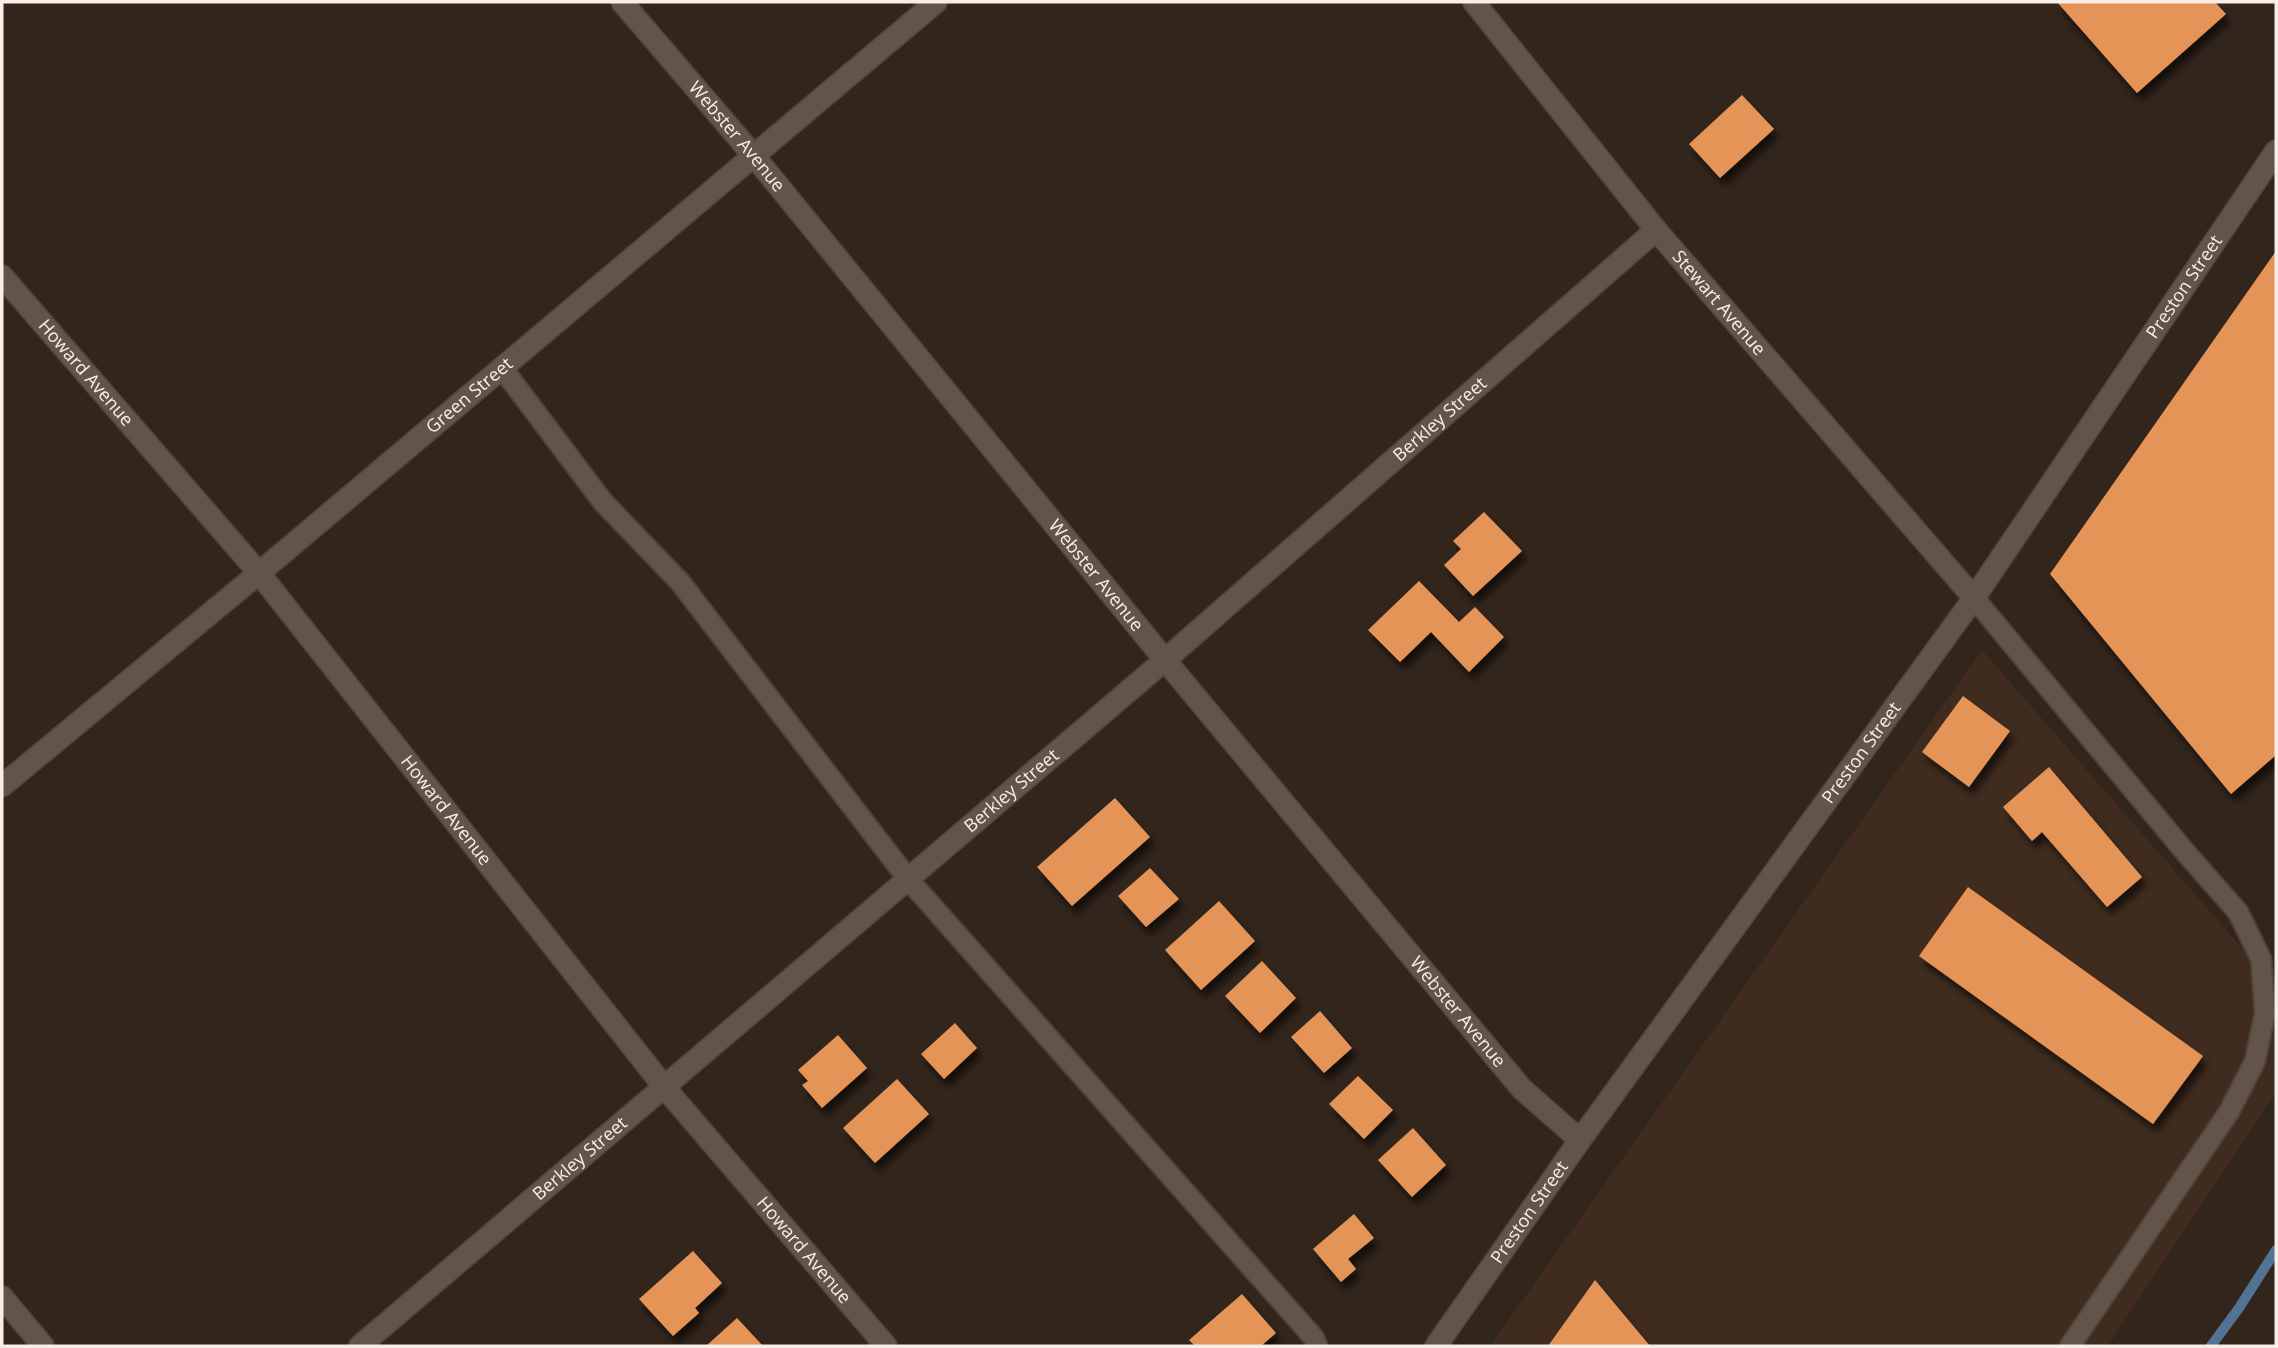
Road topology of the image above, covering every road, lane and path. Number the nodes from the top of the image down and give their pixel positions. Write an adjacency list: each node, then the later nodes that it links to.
1 (622, 2): 5 (street, Webster Avenue)
2 (936, 2): 5 (street, Green Street)
3 (1474, 2): 6 (street, Stewart Avenue)
4 (2276, 151): 10 (street, Preston Street)
5 (754, 156): 8 (street, Green Street); 11 (street, Webster Avenue)
6 (1656, 230): 10 (street, Stewart Avenue); 11 (street, Berkley Street)
7 (2, 276): 9 (street, Howard Avenue)
8 (502, 368): 9 (street, Green Street); 13 (lane)
9 (259, 573): 12 (street, Green Street); 14 (street, Howard Avenue)
10 (1974, 598): 15 (street, Preston Street); 22 (lane)
11 (1165, 660): 13 (street, Berkley Street); 15 (street, Webster Avenue)
12 (2, 786)
13 (908, 879): 14 (street, Berkley Street); 20 (lane)
14 (664, 1088): 18 (street, Berkley Street); 19 (street, Howard Avenue)
15 (1580, 1140): 21 (street, Preston Street)
16 (2, 1297): 17 (street)
17 (43, 1346)
18 (360, 1346)
19 (887, 1346)
20 (1317, 1346)
21 (1436, 1346)
22 (2070, 1346)

